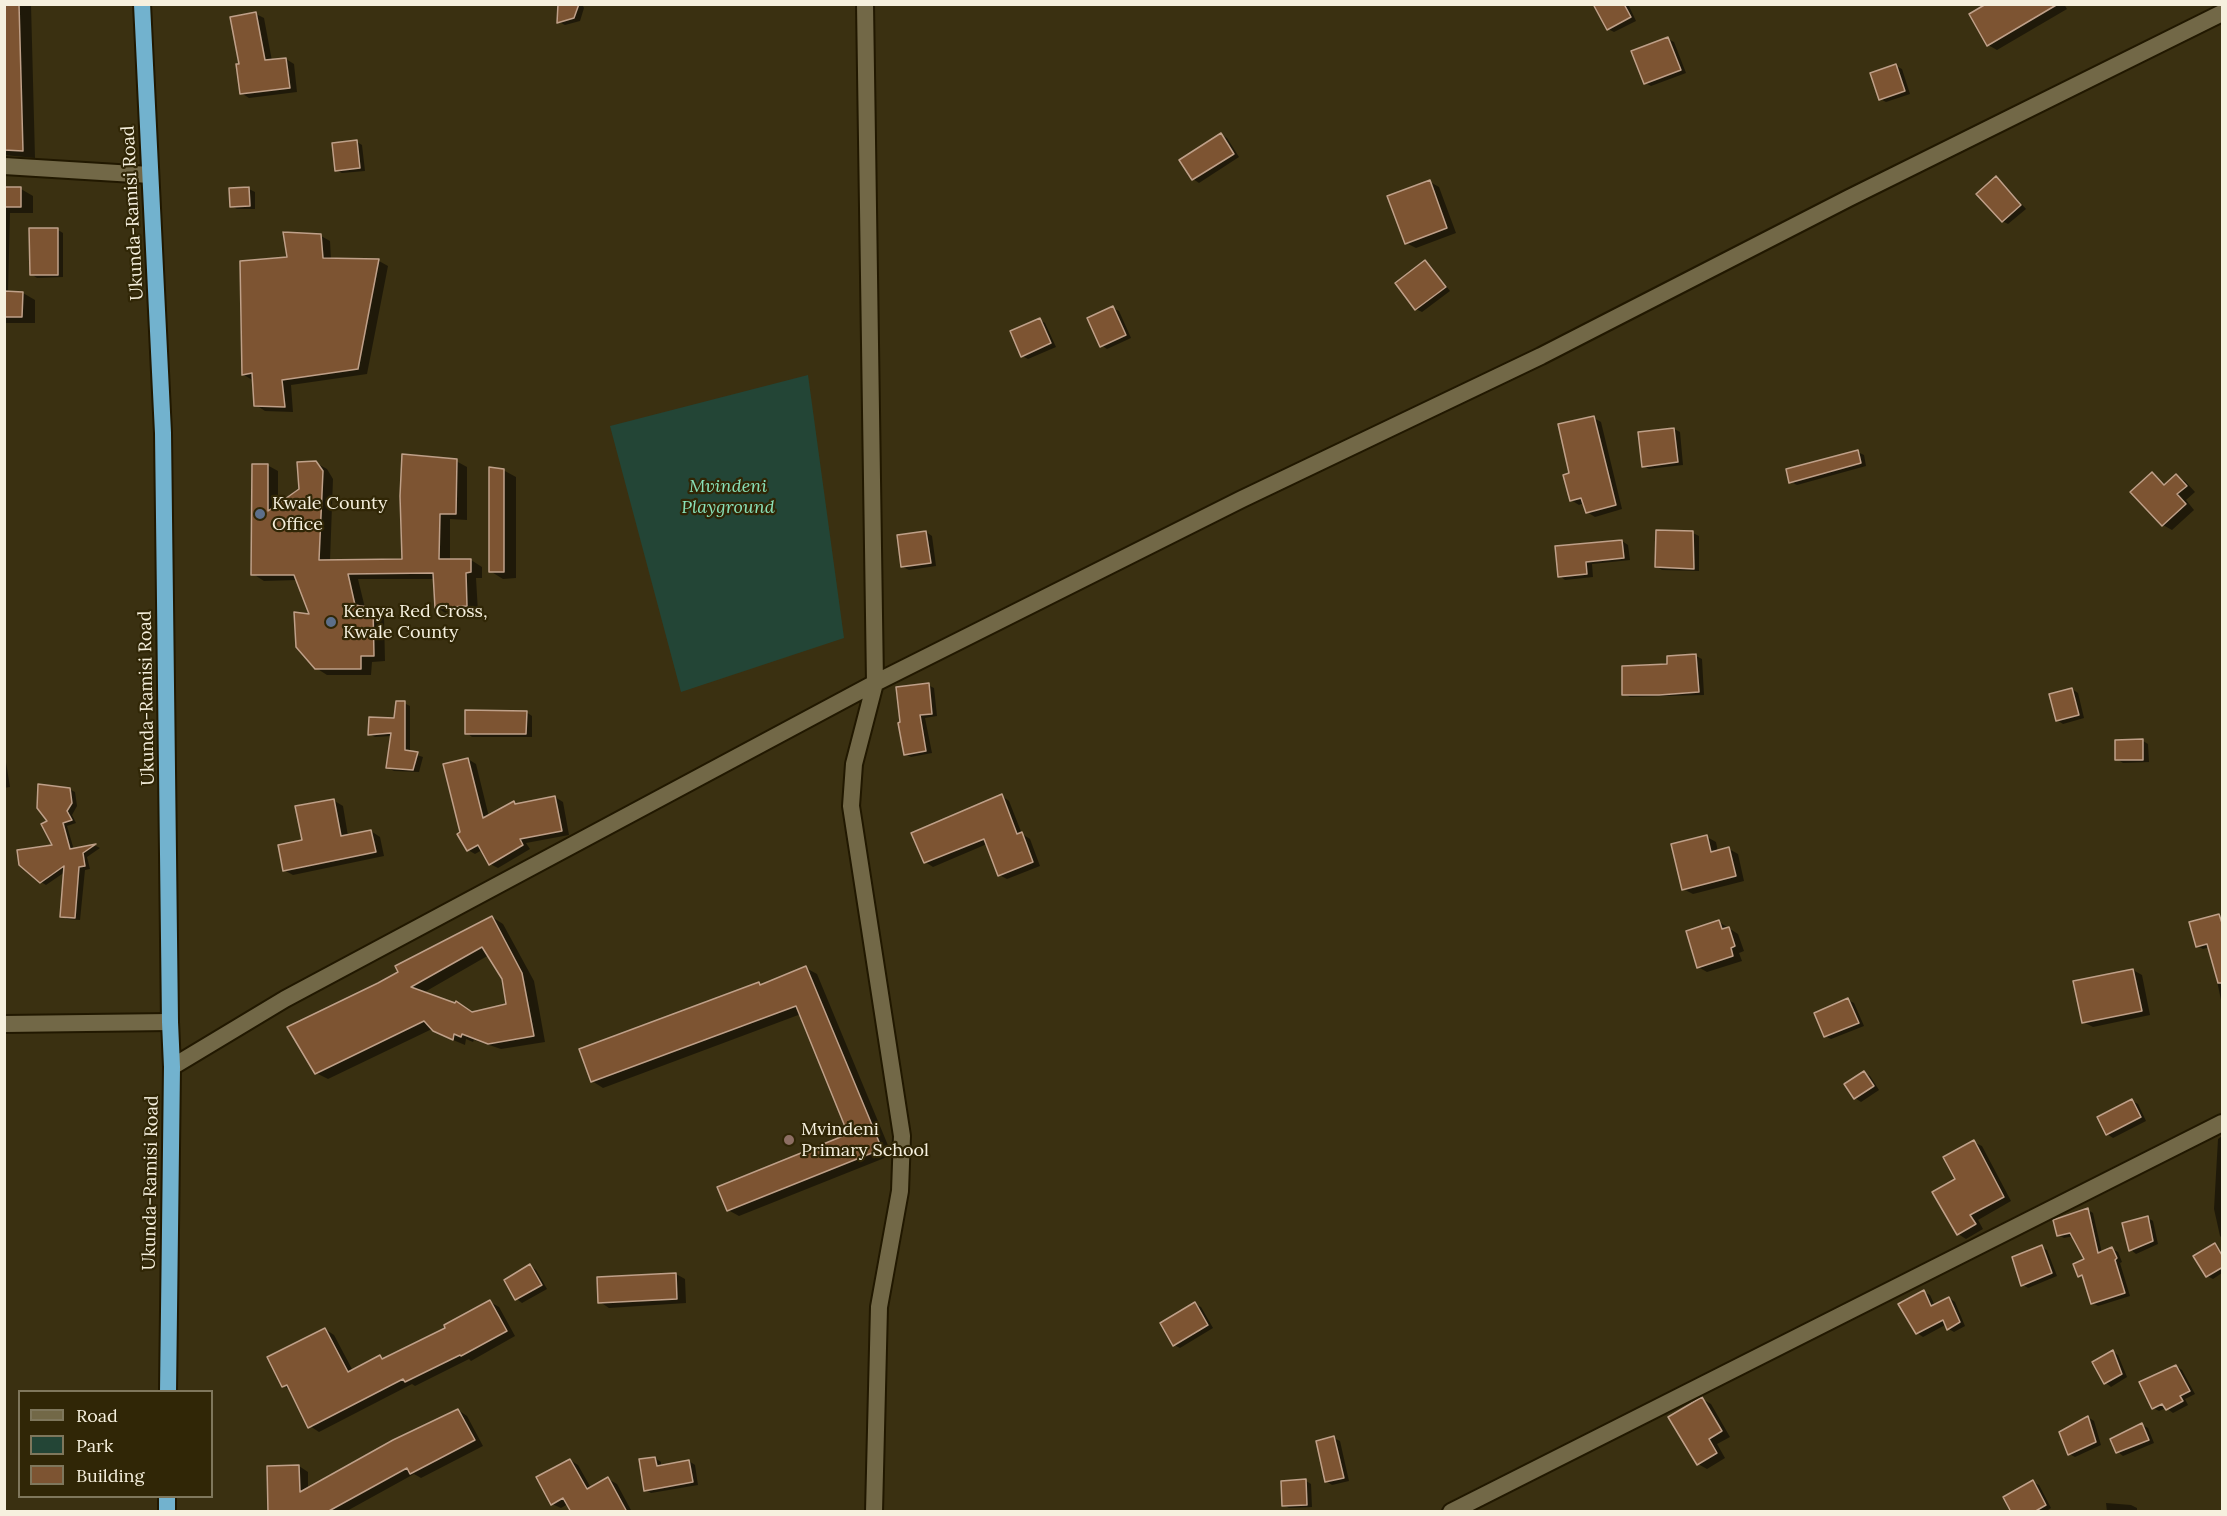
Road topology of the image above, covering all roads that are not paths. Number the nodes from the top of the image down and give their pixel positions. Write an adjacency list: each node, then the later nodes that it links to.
1 (142, 4): 5 (highway, Ukunda-Ramisi Road)
2 (864, 4): 6 (street)
3 (2223, 13): 6 (street)
4 (4, 166): 5 (street)
5 (150, 174): 7 (highway, Ukunda-Ramisi Road)
6 (875, 683): 9 (street); 12 (street)
7 (170, 1022): 8 (street); 9 (highway, Ukunda-Ramisi Road)
8 (4, 1024)
9 (172, 1066): 11 (highway, Ukunda-Ramisi Road)
10 (2223, 1123): 13 (street)
11 (168, 1390)
12 (874, 1512)
13 (1451, 1512)

